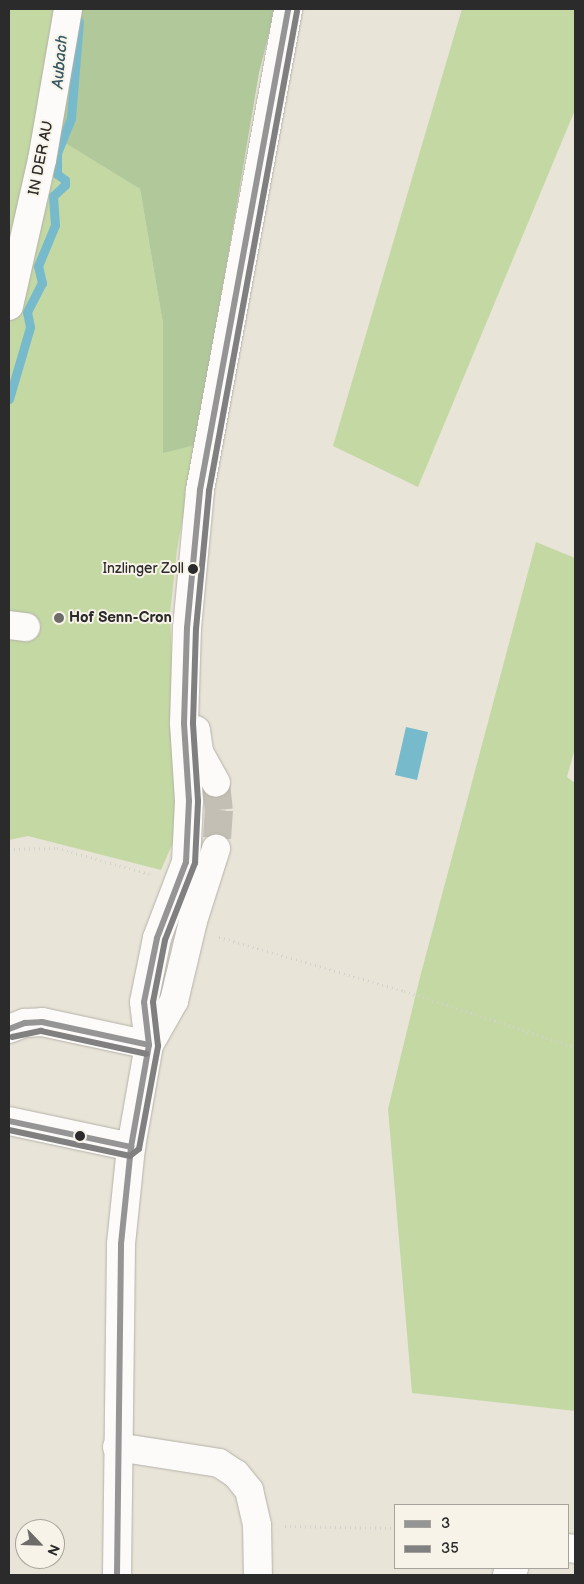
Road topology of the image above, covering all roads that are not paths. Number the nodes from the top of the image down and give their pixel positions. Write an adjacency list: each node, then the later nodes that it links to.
1 (68, 9): 3 (street, IN DER AU)
2 (288, 9): 4 (street)
3 (9, 306)
4 (186, 693): 5 (street); 7 (street)
5 (216, 783)
6 (216, 848): 7 (street)
7 (185, 905): 9 (street)
8 (9, 1029): 9 (street)
9 (149, 1045): 11 (street)
10 (9, 1121): 11 (street)
11 (131, 1147): 12 (street)
12 (117, 1447): 13 (street); 14 (street)
13 (117, 1575)
14 (258, 1575)

